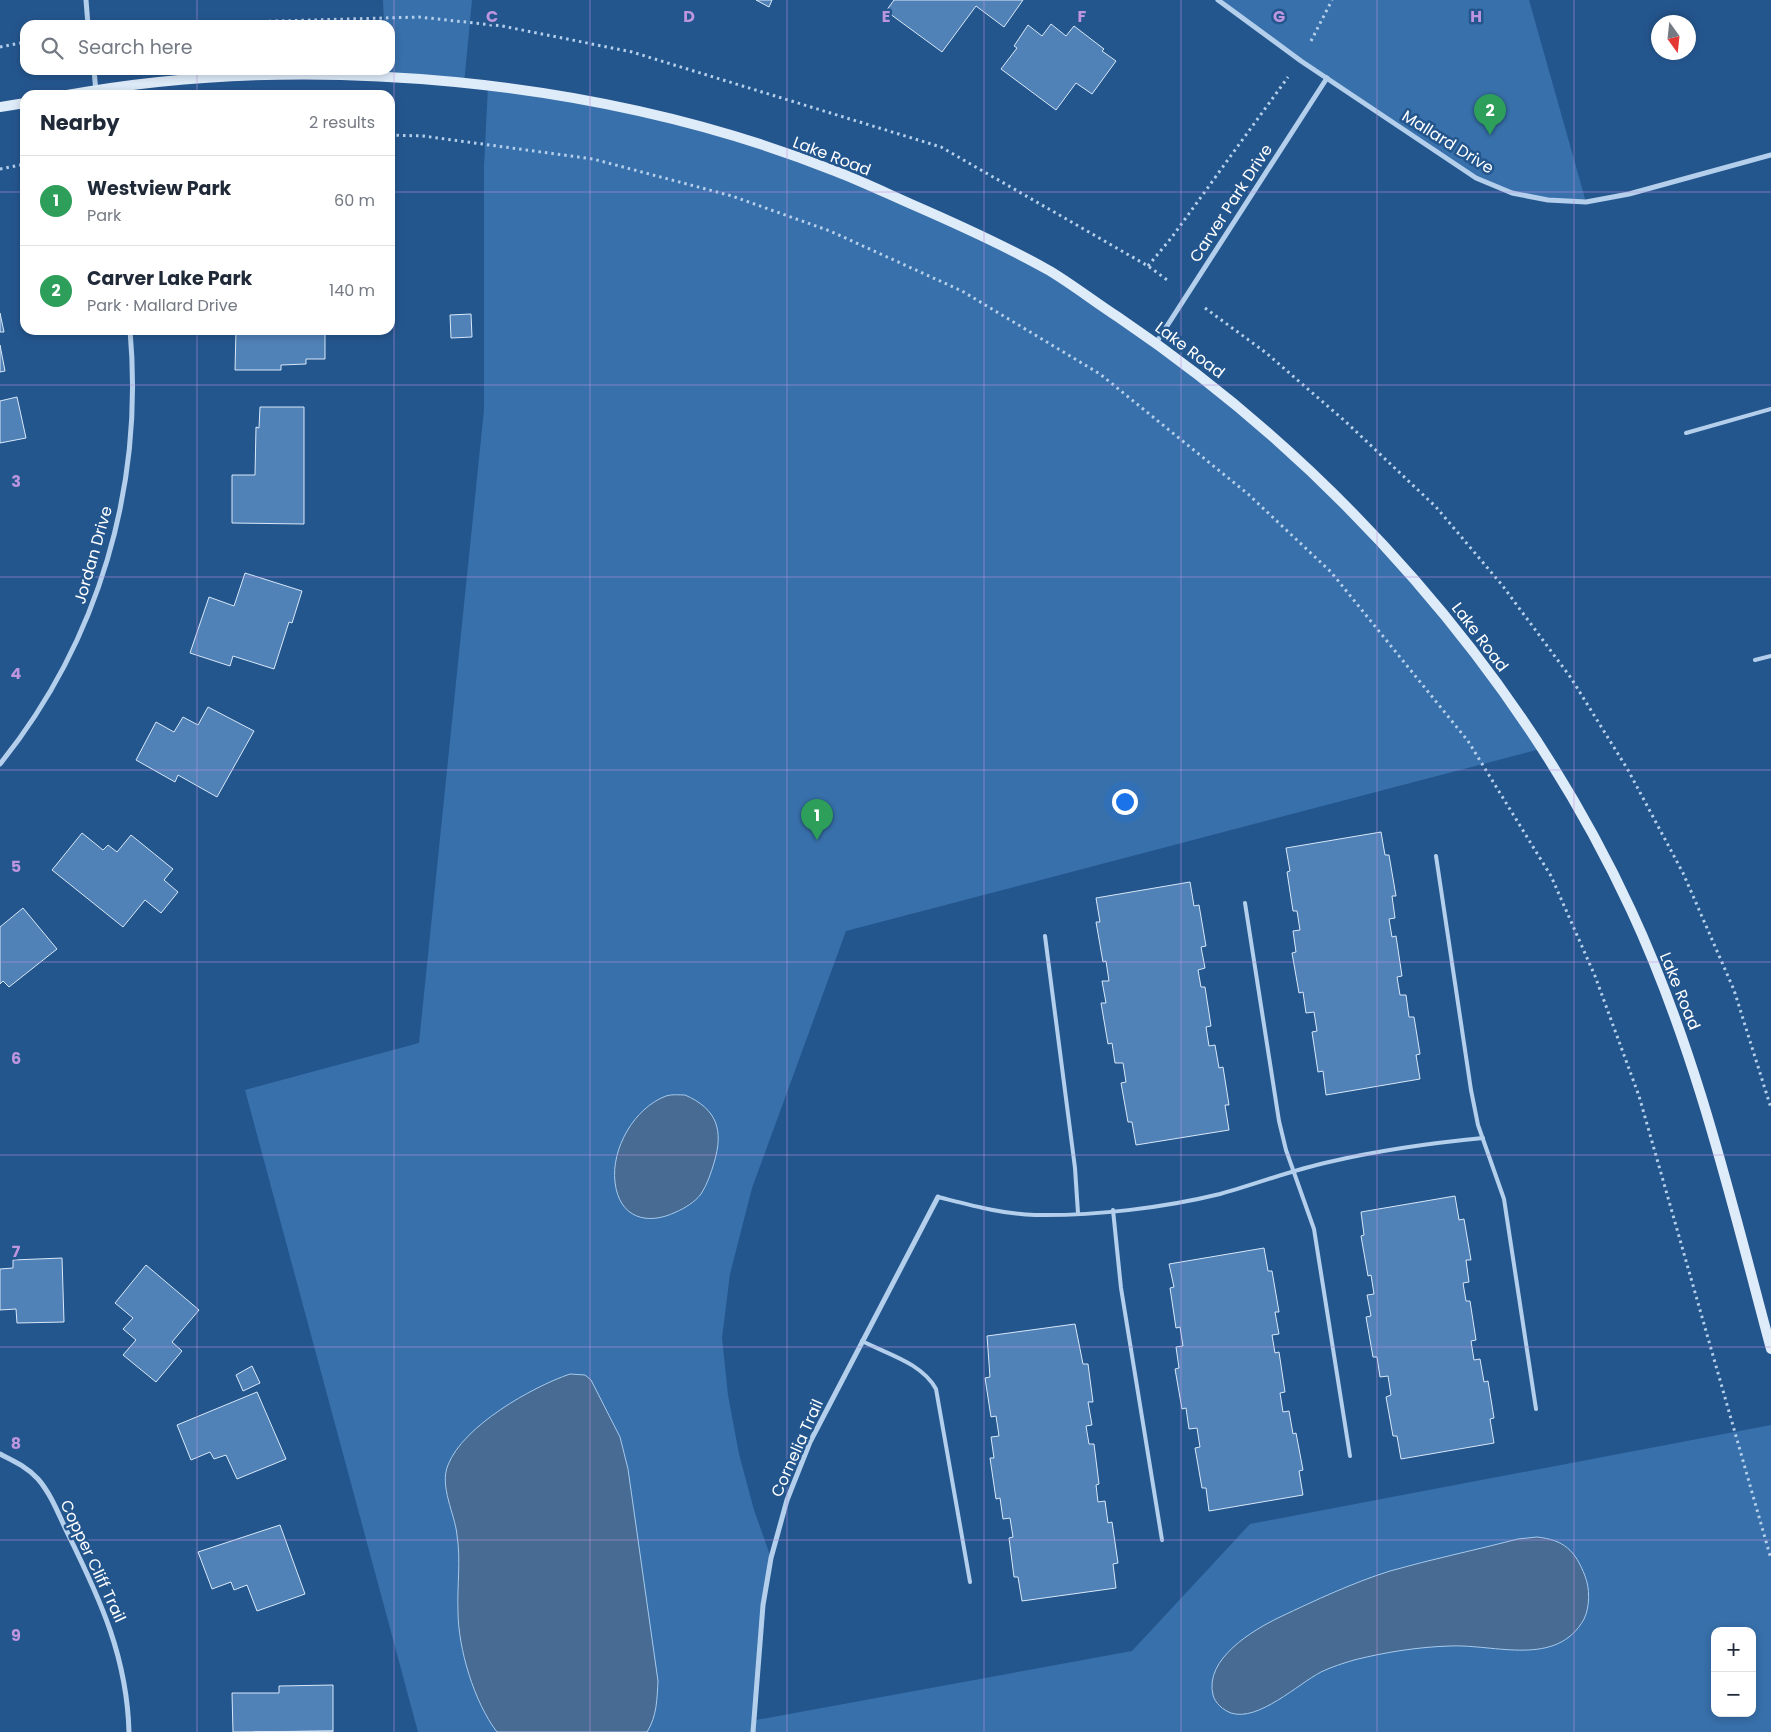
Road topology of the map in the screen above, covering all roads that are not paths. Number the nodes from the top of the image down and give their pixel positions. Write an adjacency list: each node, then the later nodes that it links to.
1 (86, 0): 3 (street)
2 (1218, 0): 5 (street, Mallard Drive)
3 (88, 20)
4 (94, 75): 6 (street)
5 (1327, 78): 10 (street, Mallard Drive); 12 (street, Carver Park Drive)
6 (96, 90)
7 (114, 90): 12 (street, Lake Road)
8 (20, 104): 9 (street)
9 (0, 108)
10 (1771, 154)
11 (130, 335): 17 (street, Jordan Drive)
12 (1156, 343): 27 (street, Lake Road)
13 (1771, 409): 14 (lane)
14 (1686, 433)
15 (1771, 656): 16 (lane)
16 (1755, 660)
17 (0, 764)
18 (1436, 856): 21 (lane)
19 (1245, 903): 22 (lane)
20 (1045, 936): 25 (lane)
21 (1483, 1138): 22 (lane); 28 (lane)
22 (1294, 1172): 24 (lane); 30 (lane)
23 (938, 1197): 25 (lane); 26 (street, Cornelia Trail)
24 (1113, 1210): 25 (lane); 31 (lane)
25 (1078, 1213)
26 (862, 1341): 32 (lane); 34 (street, Cornelia Trail)
27 (1771, 1349)
28 (1536, 1408)
29 (0, 1454): 33 (street, Copper Cliff Trail)
30 (1350, 1456)
31 (1162, 1540)
32 (970, 1582)
33 (129, 1732)
34 (753, 1732)

